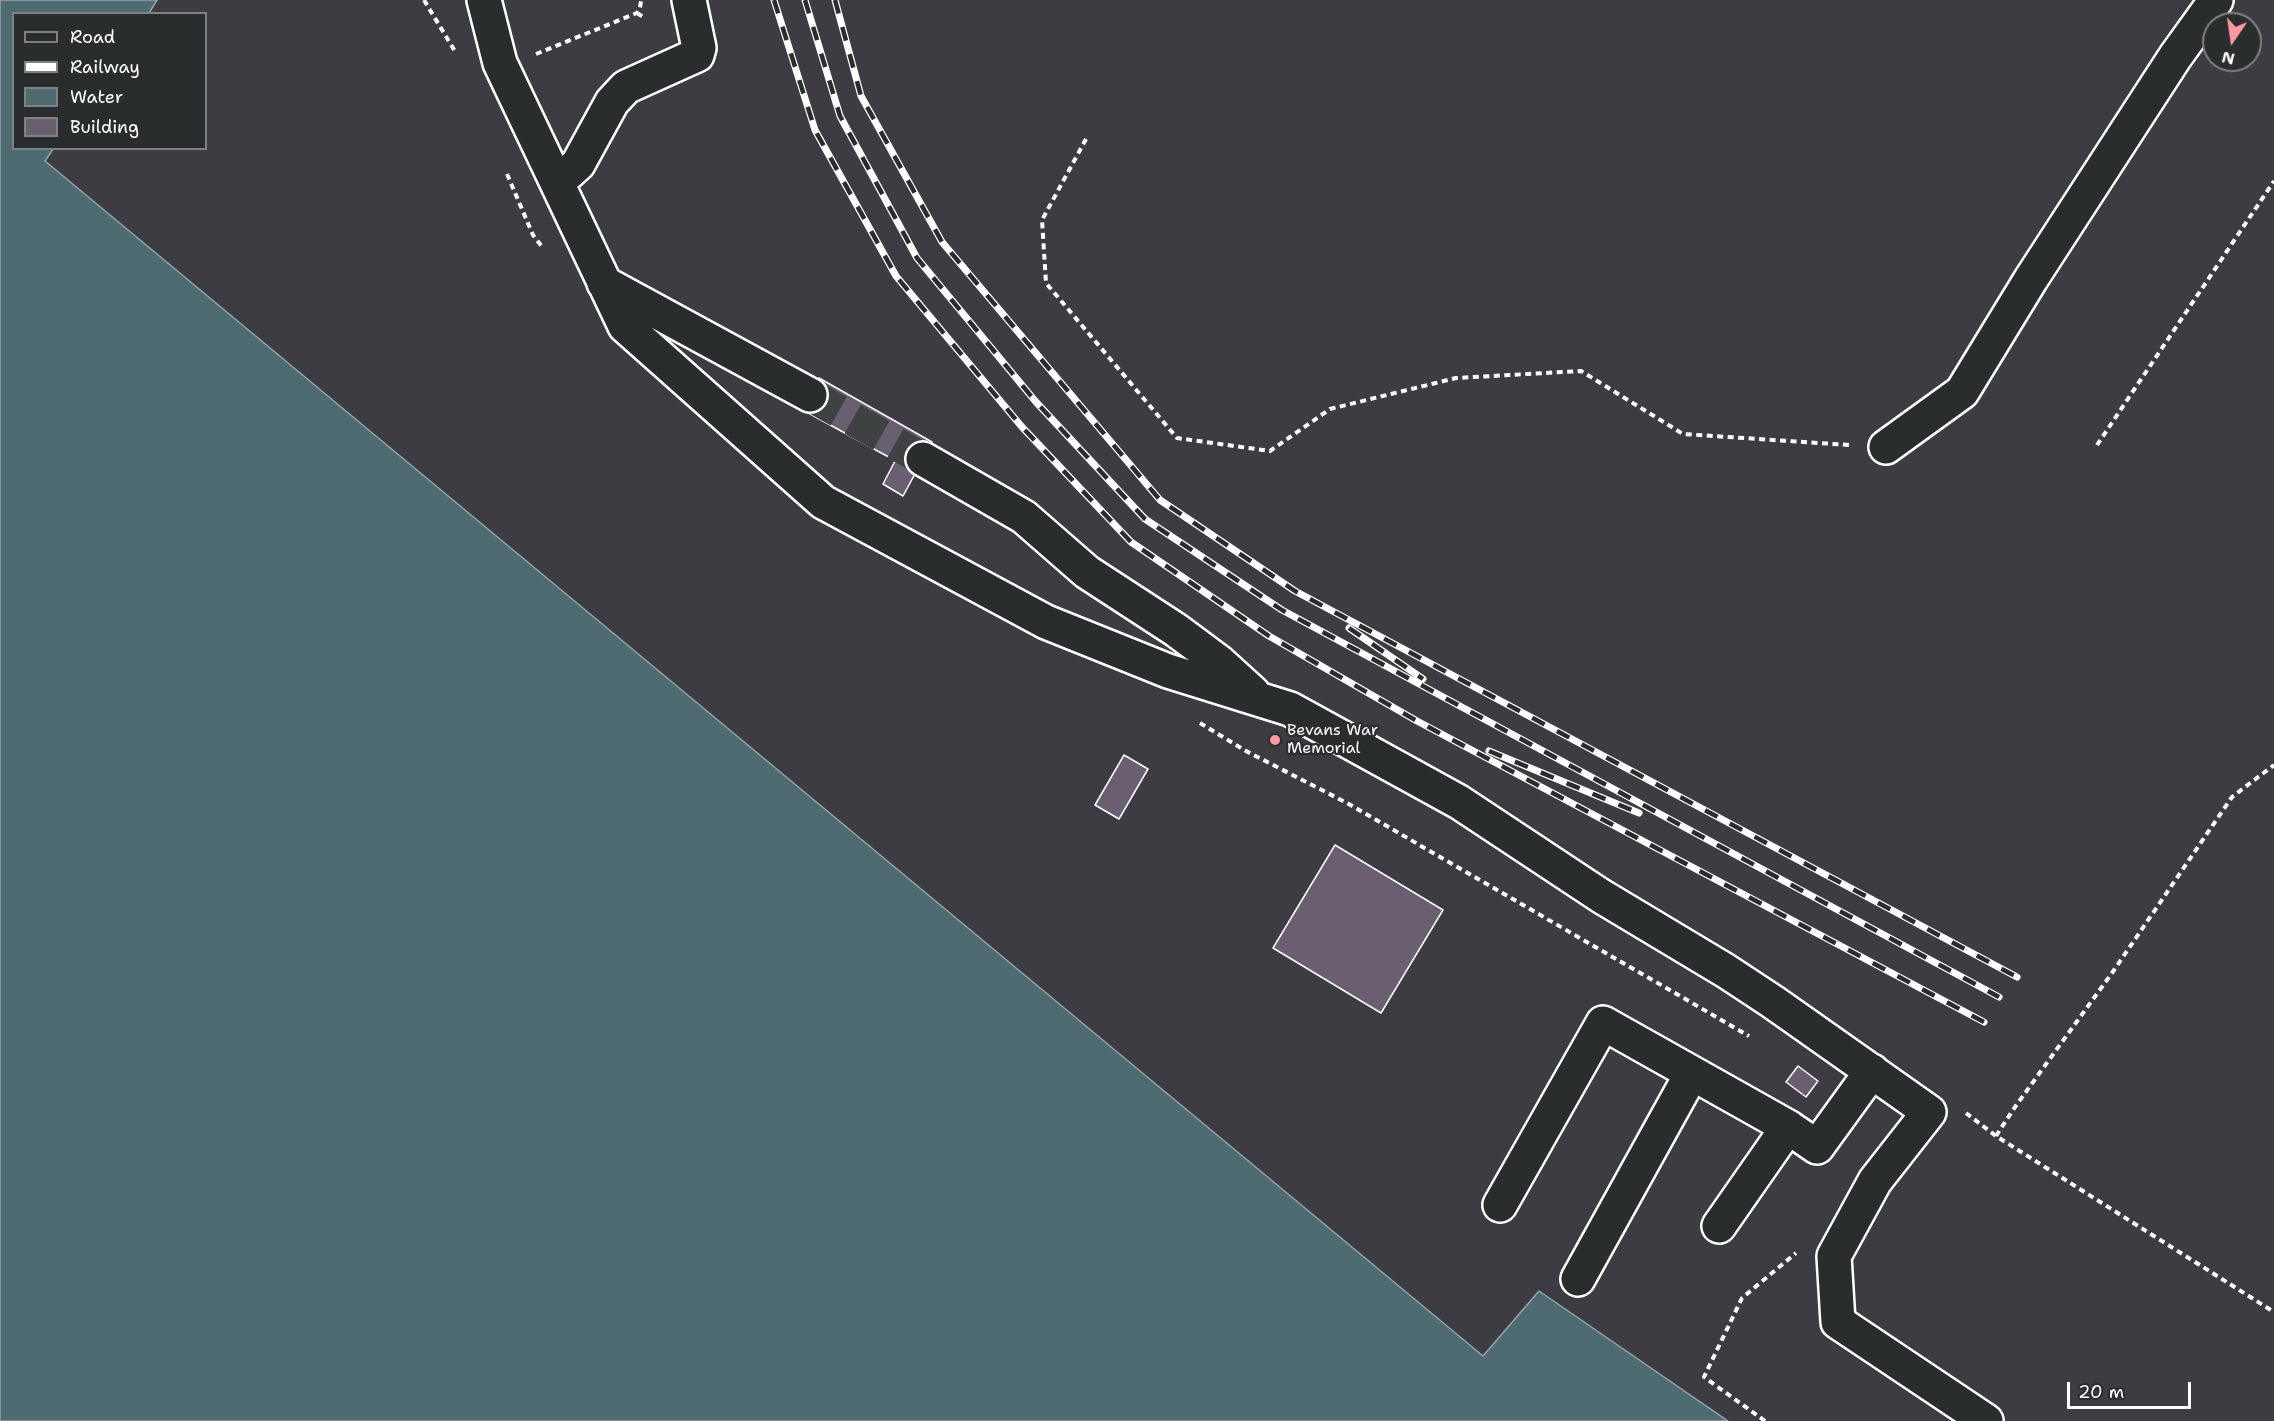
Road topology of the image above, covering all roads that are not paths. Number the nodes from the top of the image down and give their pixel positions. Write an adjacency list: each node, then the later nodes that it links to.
1 (484, 0): 4 (lane)
2 (688, 0): 4 (lane)
3 (2216, 0): 7 (lane)
4 (557, 183): 5 (lane)
5 (604, 283): 6 (lane); 9 (lane)
6 (810, 395)
7 (1886, 447)
8 (922, 459): 9 (lane)
9 (1262, 700): 10 (lane)
10 (1872, 1071): 12 (lane); 16 (lane)
11 (1692, 1073): 12 (lane); 13 (lane); 15 (lane)
12 (1788, 1127): 14 (lane)
13 (1500, 1205)
14 (1719, 1226)
15 (1578, 1279)
16 (1986, 1421)

